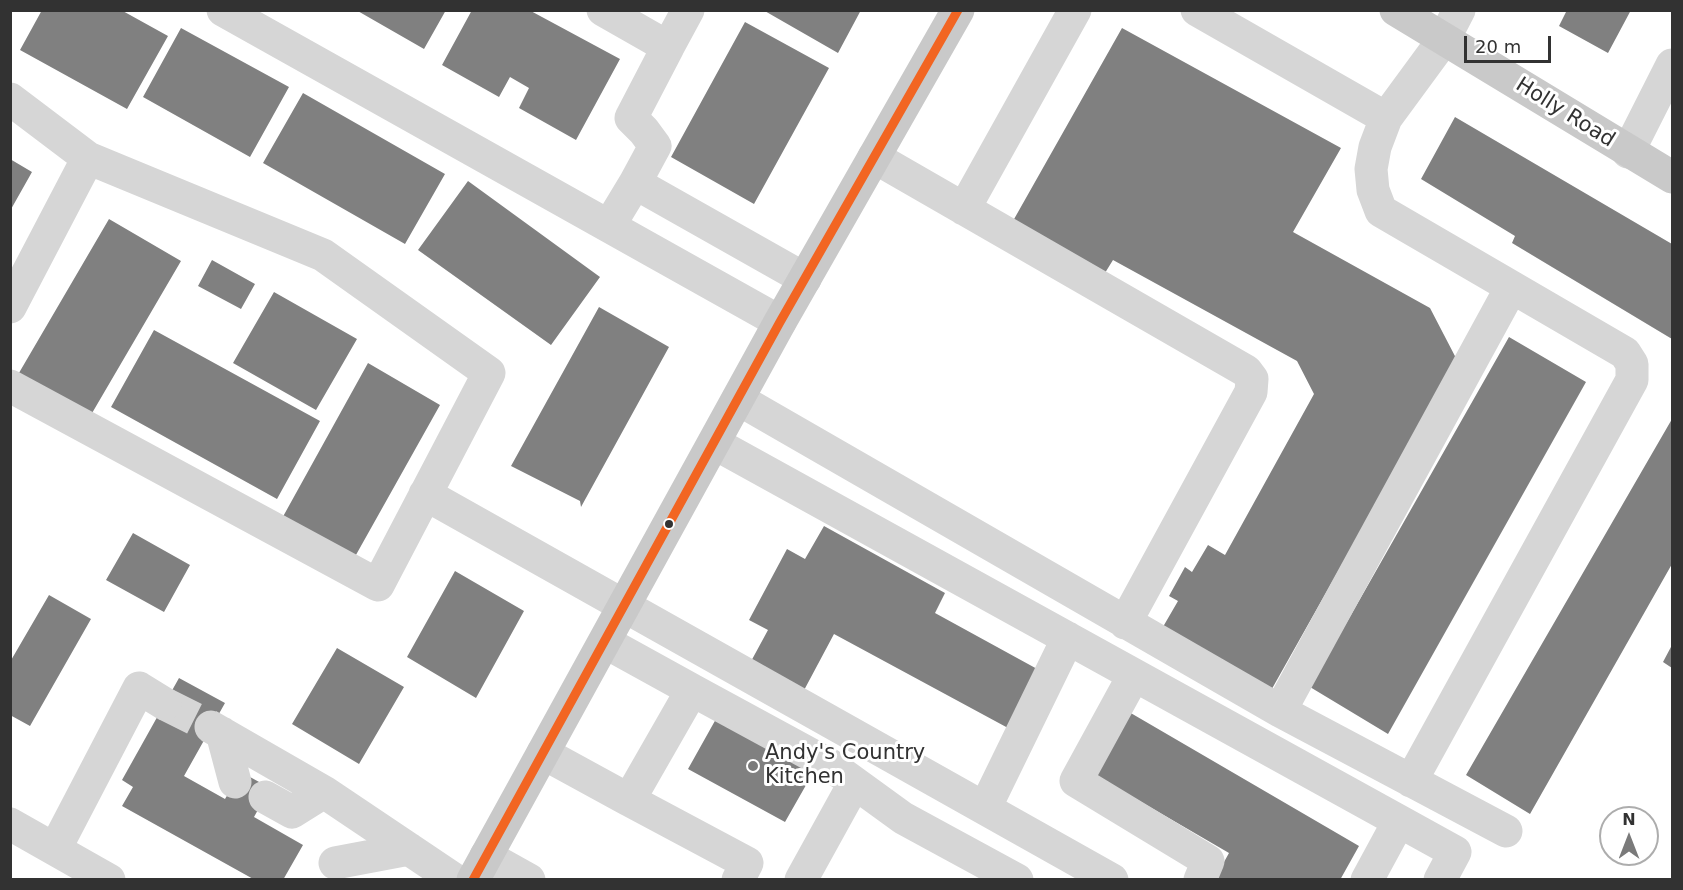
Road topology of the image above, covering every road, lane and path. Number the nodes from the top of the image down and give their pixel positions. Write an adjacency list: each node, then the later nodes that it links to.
1 (223, 10): 20 (street)
2 (603, 10): 10 (street)
3 (688, 10): 10 (street)
4 (958, 10): 16 (main road)
5 (1075, 10): 19 (street)
6 (1197, 10): 13 (street)
7 (1396, 10): 9 (main road, Holly Road)
8 (1459, 10): 9 (street)
9 (1444, 39): 13 (street); 14 (main road, Holly Road)
10 (668, 47): 18 (street)
11 (1672, 65): 14 (street)
12 (10, 99): 15 (street)
13 (1386, 118): 22 (street)
14 (1628, 152): 17 (main road, Holly Road)
15 (88, 158): 23 (street); 28 (street)
16 (874, 158): 19 (street); 21 (main road)
17 (1672, 177)
18 (635, 183): 20 (street); 21 (street)
19 (964, 209): 30 (street)
20 (609, 226): 24 (street)
21 (805, 279): 24 (main road)
22 (1511, 288): 36 (street); 39 (street)
23 (10, 307)
24 (780, 322): 26 (main road)
25 (10, 386): 28 (street)
26 (738, 399): 27 (main road); 30 (street)
27 (714, 443): 29 (main road); 31 (street)
28 (425, 494): 29 (street)
29 (625, 606): 32 (main road); 44 (street)
30 (1125, 623): 36 (street)
31 (1068, 638): 33 (street); 44 (street)
32 (605, 642): 34 (street); 37 (main road)
33 (1134, 675): 46 (street); 60 (street)
34 (692, 690): 40 (street); 43 (street)
35 (152, 696): 49 (street)
36 (1280, 711): 39 (street)
37 (543, 753): 43 (street); 51 (main road)
38 (235, 782): 41 (street)
39 (1411, 782): 48 (street)
40 (854, 784): 57 (street); 58 (street)
41 (324, 792): 42 (street); 45 (street)
42 (265, 796)
43 (629, 800): 56 (street)
44 (985, 808): 59 (street)
45 (359, 816): 50 (street); 52 (street)
46 (1399, 821): 61 (street); 62 (street)
47 (10, 824): 49 (street)
48 (1506, 831)
49 (55, 849): 53 (street)
50 (409, 849): 52 (street); 54 (street)
51 (479, 868): 55 (street)
52 (330, 871)
53 (109, 879)
54 (455, 879)
55 (529, 879)
56 (738, 879)
57 (801, 879)
58 (1017, 879)
59 (1112, 879)
60 (1200, 879)
61 (1367, 879)
62 (1440, 879)

